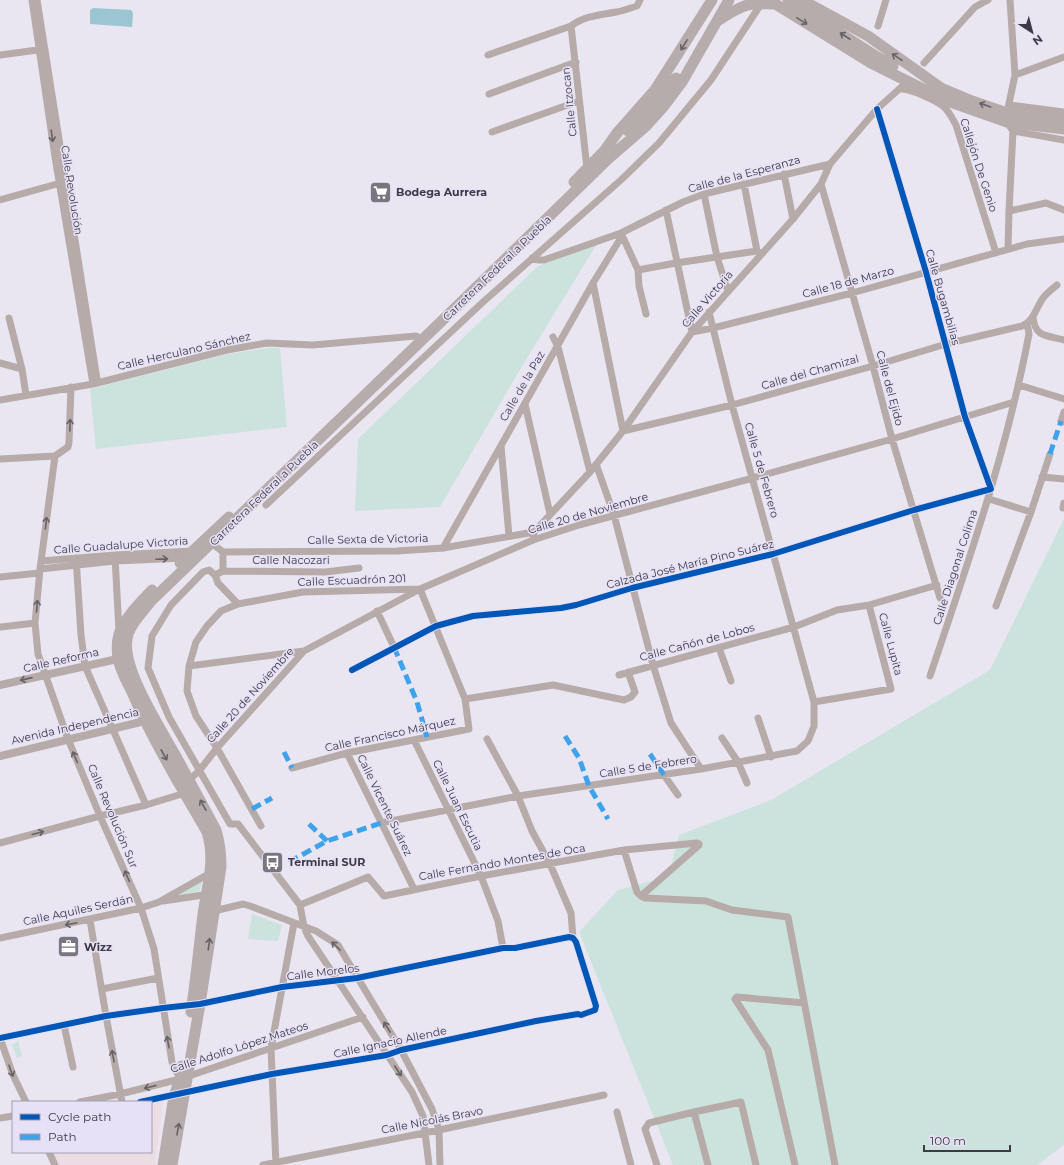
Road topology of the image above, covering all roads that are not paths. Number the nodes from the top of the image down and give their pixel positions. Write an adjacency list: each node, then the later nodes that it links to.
1 (32, 0): 17 (street, Calle Revolución)
2 (37, 0): 17 (street, Calle Revolución)
3 (640, 0): 15 (street)
4 (729, 0): 14 (main road, Carretera Federal a Puebla)
5 (736, 0): 36 (main road)
6 (788, 0): 25 (main road, one-way to 6)
7 (802, 0): 25 (main road, one-way to 7)
8 (886, 0): 16 (street)
9 (988, 0): 22 (street)
10 (1010, 0): 23 (street)
11 (711, 2): 13 (main road, Carretera Federal a Puebla); 14 (main road)
12 (772, 3): 14 (main road); 24 (main road, one-way to 24); 55 (street)
13 (703, 14): 14 (main road); 36 (main road, Carretera Federal a Puebla, one-way to 36)
14 (720, 17): 38 (main road, Carretera Federal a Puebla)
15 (571, 26): 19 (street); 21 (street, Calle Itzocan)
16 (878, 26)
17 (43, 50): 18 (street); 40 (street, Calle Revolución)
18 (0, 55)
19 (488, 55)
20 (1064, 58): 23 (street)
21 (576, 62): 26 (street); 27 (street, Calle Itzocan)
22 (924, 63)
23 (1015, 74): 30 (street)
24 (904, 85): 28 (street, Calle Victoria); 30 (main road); 53 (street, Callejón De Genio)
25 (941, 88): 30 (main road, one-way to 25)
26 (489, 94)
27 (579, 101): 34 (street); 38 (street, Calle Itzocan)
28 (877, 109): 37 (street, Calle Victoria); 58 (street, Calle Bugambilias)
29 (1064, 112): 30 (street)
30 (1008, 113): 31 (main road); 32 (main road); 33 (street)
31 (1064, 120)
32 (1064, 129)
33 (1013, 131): 35 (street); 47 (street)
34 (492, 132)
35 (1064, 140)
36 (605, 150): 38 (main road, Carretera Federal a Puebla)
37 (830, 164): 39 (street, Calle de la Esperanza); 42 (street, Calle Victoria)
38 (590, 170): 67 (main road, Carretera Federal a Puebla); 73 (main road, Carretera Federal a Puebla)
39 (784, 174): 41 (street, Calle de la Esperanza); 48 (street)
40 (63, 182): 44 (street); 80 (street, Calle Revolución)
41 (744, 184): 43 (street, Calle de la Esperanza); 52 (street)
42 (821, 184): 48 (street, Calle Victoria); 62 (street, Calle del Ejido)
43 (704, 194): 45 (street, Calle de la Esperanza); 54 (street)
44 (0, 200)
45 (666, 210): 49 (street, Calle de la Esperanza); 56 (street)
46 (1064, 210): 47 (street)
47 (1009, 211): 51 (street)
48 (793, 219): 52 (street, Calle Victoria)
49 (622, 235): 55 (street, Calle de la Esperanza); 57 (street); 59 (street, Calle de la Paz)
50 (1064, 239): 51 (street, Calle 18 de Marzo)
51 (1008, 250): 53 (street, Calle 18 de Marzo)
52 (759, 253): 54 (street); 61 (street, Calle Victoria)
53 (996, 253): 58 (street, Calle 18 de Marzo)
54 (717, 257): 56 (street); 61 (street)
55 (532, 258): 70 (street)
56 (676, 263): 57 (street); 71 (street)
57 (638, 270): 64 (street)
58 (926, 272): 62 (street, Calle 18 de Marzo); 75 (street, Calle Bugambilias)
59 (593, 283): 76 (street, Calle de la Paz); 92 (street)
60 (1057, 285): 65 (street)
61 (728, 291): 63 (street, Calle Victoria)
62 (852, 293): 69 (street, Calle 18 de Marzo); 78 (street, Calle del Ejido)
63 (709, 312): 69 (street, Calle 5 de Febrero); 71 (street, Calle Victoria)
64 (646, 314)
65 (1033, 317): 68 (street); 74 (street)
66 (9, 318): 79 (street)
67 (444, 319): 70 (street); 73 (main road, Carretera Federal a Puebla)
68 (1026, 325): 75 (street, Calle del Chamizal); 81 (street, Calle Diagonal Colima)
69 (713, 328): 71 (street, Calle 18 de Marzo); 88 (street, Calle 5 de Febrero)
70 (454, 330): 106 (street)
71 (692, 332): 92 (street, Calle Victoria)
72 (553, 337): 76 (street)
73 (419, 338): 80 (street, Calle Herculano Sánchez); 114 (main road, Carretera Federal a Puebla)
74 (1064, 340)
75 (946, 344): 78 (street, Calle del Chamizal); 90 (street, Calle Bugambilias)
76 (558, 347): 87 (street, Calle de la Paz); 99 (street)
77 (0, 363): 79 (street)
78 (873, 366): 88 (street, Calle del Chamizal); 93 (street, Calle del Ejido)
79 (22, 369): 83 (street)
80 (95, 383): 82 (street, Calle Herculano Sánchez)
81 (1019, 385): 84 (street); 86 (street, Calle Diagonal Colima)
82 (71, 388): 83 (street, Calle Herculano Sánchez); 96 (street, one-way to 82)
83 (26, 395): 85 (street, Calle Herculano Sánchez)
84 (1064, 399)
85 (0, 400)
86 (1014, 402): 90 (street, Calle 20 de Noviembre); 103 (street, Calle Diagonal Colima)
87 (525, 404): 94 (street, Calle de la Paz); 110 (street)
88 (732, 405): 92 (street, Calle del Chamizal); 101 (street, Calle 5 de Febrero)
89 (1064, 412): 91 (street)
90 (965, 417): 93 (street, Calle 20 de Noviembre); 103 (street, Calle Bugambilias)
91 (1062, 421)
92 (623, 431): 98 (street, Calle Victoria)
93 (892, 439): 101 (street, Calle 20 de Noviembre); 108 (street, Calle del Ejido)
94 (501, 446): 112 (street); 115 (street, Calle de la Paz)
95 (1050, 454): 100 (street)
96 (55, 456): 97 (street); 120 (street, one-way to 96)
97 (0, 459)
98 (596, 464): 99 (street, Calle Victoria); 111 (street)
99 (590, 472): 110 (street, Calle Victoria)
100 (1042, 477): 102 (street); 109 (street)
101 (753, 478): 111 (street, Calle 20 de Noviembre); 117 (street, Calle 5 de Febrero)
102 (1064, 479)
103 (991, 489): 104 (street, Calle Diagonal Colima); 108 (street, Calzada José María Pino Suárez)
104 (989, 499): 109 (street); 152 (street, Calle Diagonal Colima)
105 (1064, 503): 107 (street)
106 (266, 505)
107 (1064, 508)
108 (914, 510): 117 (street, Calzada José María Pino Suárez); 128 (street, Calle del Ejido)
109 (1031, 512): 134 (street)
110 (550, 514): 113 (street, Calle Victoria)
111 (614, 515): 113 (street, Calle 20 de Noviembre); 129 (street)
112 (509, 536): 113 (street, Calle Sexta de Victoria); 115 (street, Calle Sexta de Victoria)
113 (533, 536): 130 (street, Calle 20 de Noviembre)
114 (209, 541): 116 (street); 118 (main road, Carretera Federal a Puebla)
115 (443, 548): 116 (street, Calle Sexta de Victoria)
116 (223, 552): 125 (street)
117 (773, 554): 129 (street, Calzada José María Pino Suárez); 139 (street, Calle 5 de Febrero)
118 (194, 555): 119 (street, Calle Guadalupe Victoria); 123 (main road, Carretera Federal a Puebla)
119 (115, 558): 121 (street, Calle Guadalupe Victoria); 140 (street)
120 (41, 561): 121 (street, Calle Guadalupe Victoria); 124 (street, Calle Revolución Sur)
121 (76, 561): 124 (street, Calle Guadalupe Victoria); 146 (street)
122 (359, 568): 125 (street, Calle Nacozari)
123 (179, 570): 140 (main road, Carretera Federal a Puebla); 144 (main road, Carretera Federal a Puebla)
124 (39, 571): 127 (street, Calle Guadalupe Victoria); 136 (street, Calle Revolución Sur, one-way to 124)
125 (223, 571): 126 (street)
126 (215, 575): 132 (street); 171 (street)
127 (0, 577)
128 (937, 585): 131 (street, Calle del Ejido); 133 (street, Calle Cañón de Lobos)
129 (632, 588): 137 (street, Calzada José María Pino Suárez); 145 (street)
130 (420, 589): 132 (street, Calle Escuadrón 201); 135 (street, Calle 20 de Noviembre); 137 (street)
131 (940, 598)
132 (238, 604): 147 (street, Calle Escuadrón 201)
133 (869, 605): 139 (street, Calle Cañón de Lobos); 156 (street, Calle Lupita)
134 (996, 606)
135 (376, 611): 141 (street); 143 (street, Calle 20 de Noviembre)
136 (35, 623): 138 (street); 150 (street, Calle Revolución Sur)
137 (436, 626): 141 (street, Calzada José María Pino Suárez); 155 (street)
138 (1, 627)
139 (794, 627): 142 (street, Calle Cañón de Lobos); 156 (street, Calle 5 de Febrero)
140 (119, 634): 144 (main road, Carretera Federal a Puebla)
141 (394, 647): 148 (street, Calzada José María Pino Suárez)
142 (719, 648): 145 (street, Calle Cañón de Lobos); 153 (street)
143 (304, 651): 147 (street); 164 (street, Calle 20 de Noviembre)
144 (123, 658): 146 (street, Calle Reforma); 158 (main road, Carretera Federal a Puebla)
145 (653, 665): 149 (street, Calle Cañón de Lobos); 170 (street)
146 (85, 666): 150 (street, Calle Reforma); 159 (street)
147 (189, 666): 164 (street, Calle Escuadrón 201)
148 (352, 670)
149 (628, 672): 151 (street); 155 (street, Calle Cañón de Lobos)
150 (45, 675): 154 (street, Calle Reforma, one-way to 154); 161 (street, Calle Revolución Sur)
151 (619, 675)
152 (930, 676)
153 (731, 681)
154 (0, 685)
155 (465, 698): 163 (street, Calle Francisco Márquez)
156 (814, 702): 167 (street, Calle 5 de Febrero)
157 (758, 718): 167 (street)
158 (150, 720): 159 (street, Avenida Independencia); 173 (main road, Carretera Federal a Puebla); 175 (main road, Carretera Federal a Puebla, one-way to 175)
159 (113, 729): 161 (street, Avenida Independencia); 178 (street)
160 (722, 738): 168 (street)
161 (68, 739): 166 (street, Avenida Independencia); 180 (street, Calle Revolución Sur, one-way to 161)
162 (487, 739): 177 (street)
163 (414, 740): 165 (street, Calle Francisco Márquez); 179 (street, Calle Juan Escutia)
164 (217, 748): 171 (street, Calle 20 de Noviembre); 183 (street, Calle Escuadrón 201)
165 (347, 753): 169 (street, Calle Francisco Márquez); 181 (street, Calle Vicente Suárez)
166 (0, 756)
167 (771, 757): 168 (street, Calle 5 de Febrero)
168 (738, 762): 170 (street, Calle 5 de Febrero); 174 (street)
169 (292, 768)
170 (701, 769): 172 (street, Calle 5 de Febrero)
171 (199, 771): 173 (street, Calle 20 de Noviembre); 182 (street)
172 (664, 775): 176 (street); 177 (street, Calle 5 de Febrero)
173 (189, 780): 184 (main road, Carretera Federal a Puebla, one-way to 173)
174 (747, 783)
175 (185, 792): 178 (street); 184 (main road, Carretera Federal a Puebla)
176 (678, 794)
177 (518, 796): 179 (street, Calle 5 de Febrero); 187 (street)
178 (146, 806): 180 (street)
179 (447, 809): 181 (street, Calle 5 de Febrero); 189 (street, Calle Juan Escutia)
180 (100, 816): 185 (street, one-way to 180); 195 (street, Calle Revolución Sur, one-way to 180)
181 (381, 823): 190 (street, Calle Vicente Suárez)
182 (230, 824): 184 (street); 194 (street)
183 (261, 826)
184 (212, 831): 188 (main road, Carretera Federal a Puebla)
185 (0, 843)
186 (624, 850): 187 (street, Calle Fernando Montes de Oca); 192 (street); 192 (street, Calle Fernando Montes de Oca)
187 (550, 864): 189 (street, Calle Fernando Montes de Oca); 201 (street)
188 (215, 872): 191 (main road, Carretera Federal a Puebla); 193 (street, Calle Aquiles Serdán)
189 (481, 876): 190 (street, Calle Fernando Montes de Oca); 202 (street, Calle Juan Escutia)
190 (414, 889): 194 (street, Calle Fernando Montes de Oca)
191 (211, 894): 193 (street, Calle Aquiles Serdán); 196 (main road, Carretera Federal a Puebla); 209 (main road, Carretera Federal a Puebla)
192 (641, 896): 208 (street)
193 (159, 902): 195 (street, Calle Aquiles Serdán)
194 (300, 905): 199 (street)
195 (141, 908): 197 (street, Calle Aquiles Serdán); 203 (street, Calle Revolución Sur)
196 (214, 911): 198 (street); 209 (main road, Carretera Federal a Puebla, one-way to 196)
197 (90, 920): 200 (street, Calle Aquiles Serdán, one-way to 200); 207 (street)
198 (294, 924): 199 (street); 206 (street)
199 (304, 927): 204 (street, one-way to 199); 205 (street)
200 (0, 938)
201 (573, 938): 202 (street, Calle Morelos); 216 (street, Calle Ignacio Allende)
202 (503, 948): 204 (street, Calle Morelos)
203 (158, 978): 207 (street); 210 (street, Calle Revolución Sur)
204 (356, 978): 205 (street, Calle Morelos); 216 (street, one-way to 204)
205 (338, 980): 206 (street, Calle Morelos); 212 (street)
206 (282, 987): 209 (street, Calle Morelos); 215 (street)
207 (102, 989): 211 (street)
208 (804, 1003): 246 (street); 247 (street)
209 (196, 1004): 210 (street, Calle Morelos); 220 (main road, Carretera Federal a Puebla)
210 (163, 1008): 211 (street, Calle Morelos); 220 (street, Calle Revolución Sur, one-way to 210)
211 (106, 1016): 213 (street, Calle Morelos); 221 (street, one-way to 211)
212 (363, 1018): 215 (street, Calle Adolfo López Mateos); 217 (street)
213 (64, 1025): 214 (street, Calle Morelos); 218 (street)
214 (0, 1038): 224 (street, one-way to 224)
215 (271, 1048): 219 (street); 220 (street, Calle Adolfo López Mateos)
216 (401, 1050): 217 (street, Calle Ignacio Allende); 232 (street)
217 (388, 1055): 219 (street, Calle Ignacio Allende); 233 (street, one-way to 233)
218 (73, 1067)
219 (272, 1074): 222 (street, Calle Ignacio Allende); 235 (street)
220 (184, 1078): 221 (street, Calle Adolfo López Mateos, one-way to 221); 222 (main road, Carretera Federal a Puebla)
221 (120, 1094): 225 (street, Calle Adolfo López Mateos); 226 (street)
222 (180, 1095): 227 (street, Calle Ignacio Allende); 237 (main road); 238 (main road, one-way to 222)
223 (604, 1095): 232 (street, Calle Nicolás Bravo)
224 (26, 1101)
225 (91, 1101)
226 (122, 1101)
227 (146, 1101)
228 (617, 1112): 242 (street)
229 (694, 1112): 243 (street); 244 (street); 245 (street)
230 (12, 1116): 231 (street)
231 (0, 1118)
232 (439, 1130): 233 (street, Calle Nicolás Bravo); 241 (street)
233 (426, 1132): 235 (street, Calle Nicolás Bravo); 240 (street)
234 (49, 1153): 236 (street)
235 (275, 1164): 239 (street, Calle Nicolás Bravo)
236 (55, 1165)
237 (163, 1165)
238 (172, 1165)
239 (263, 1165)
240 (430, 1165)
241 (440, 1165)
242 (631, 1165)
243 (658, 1165)
244 (708, 1165)
245 (756, 1165)
246 (795, 1165)
247 (834, 1165)

